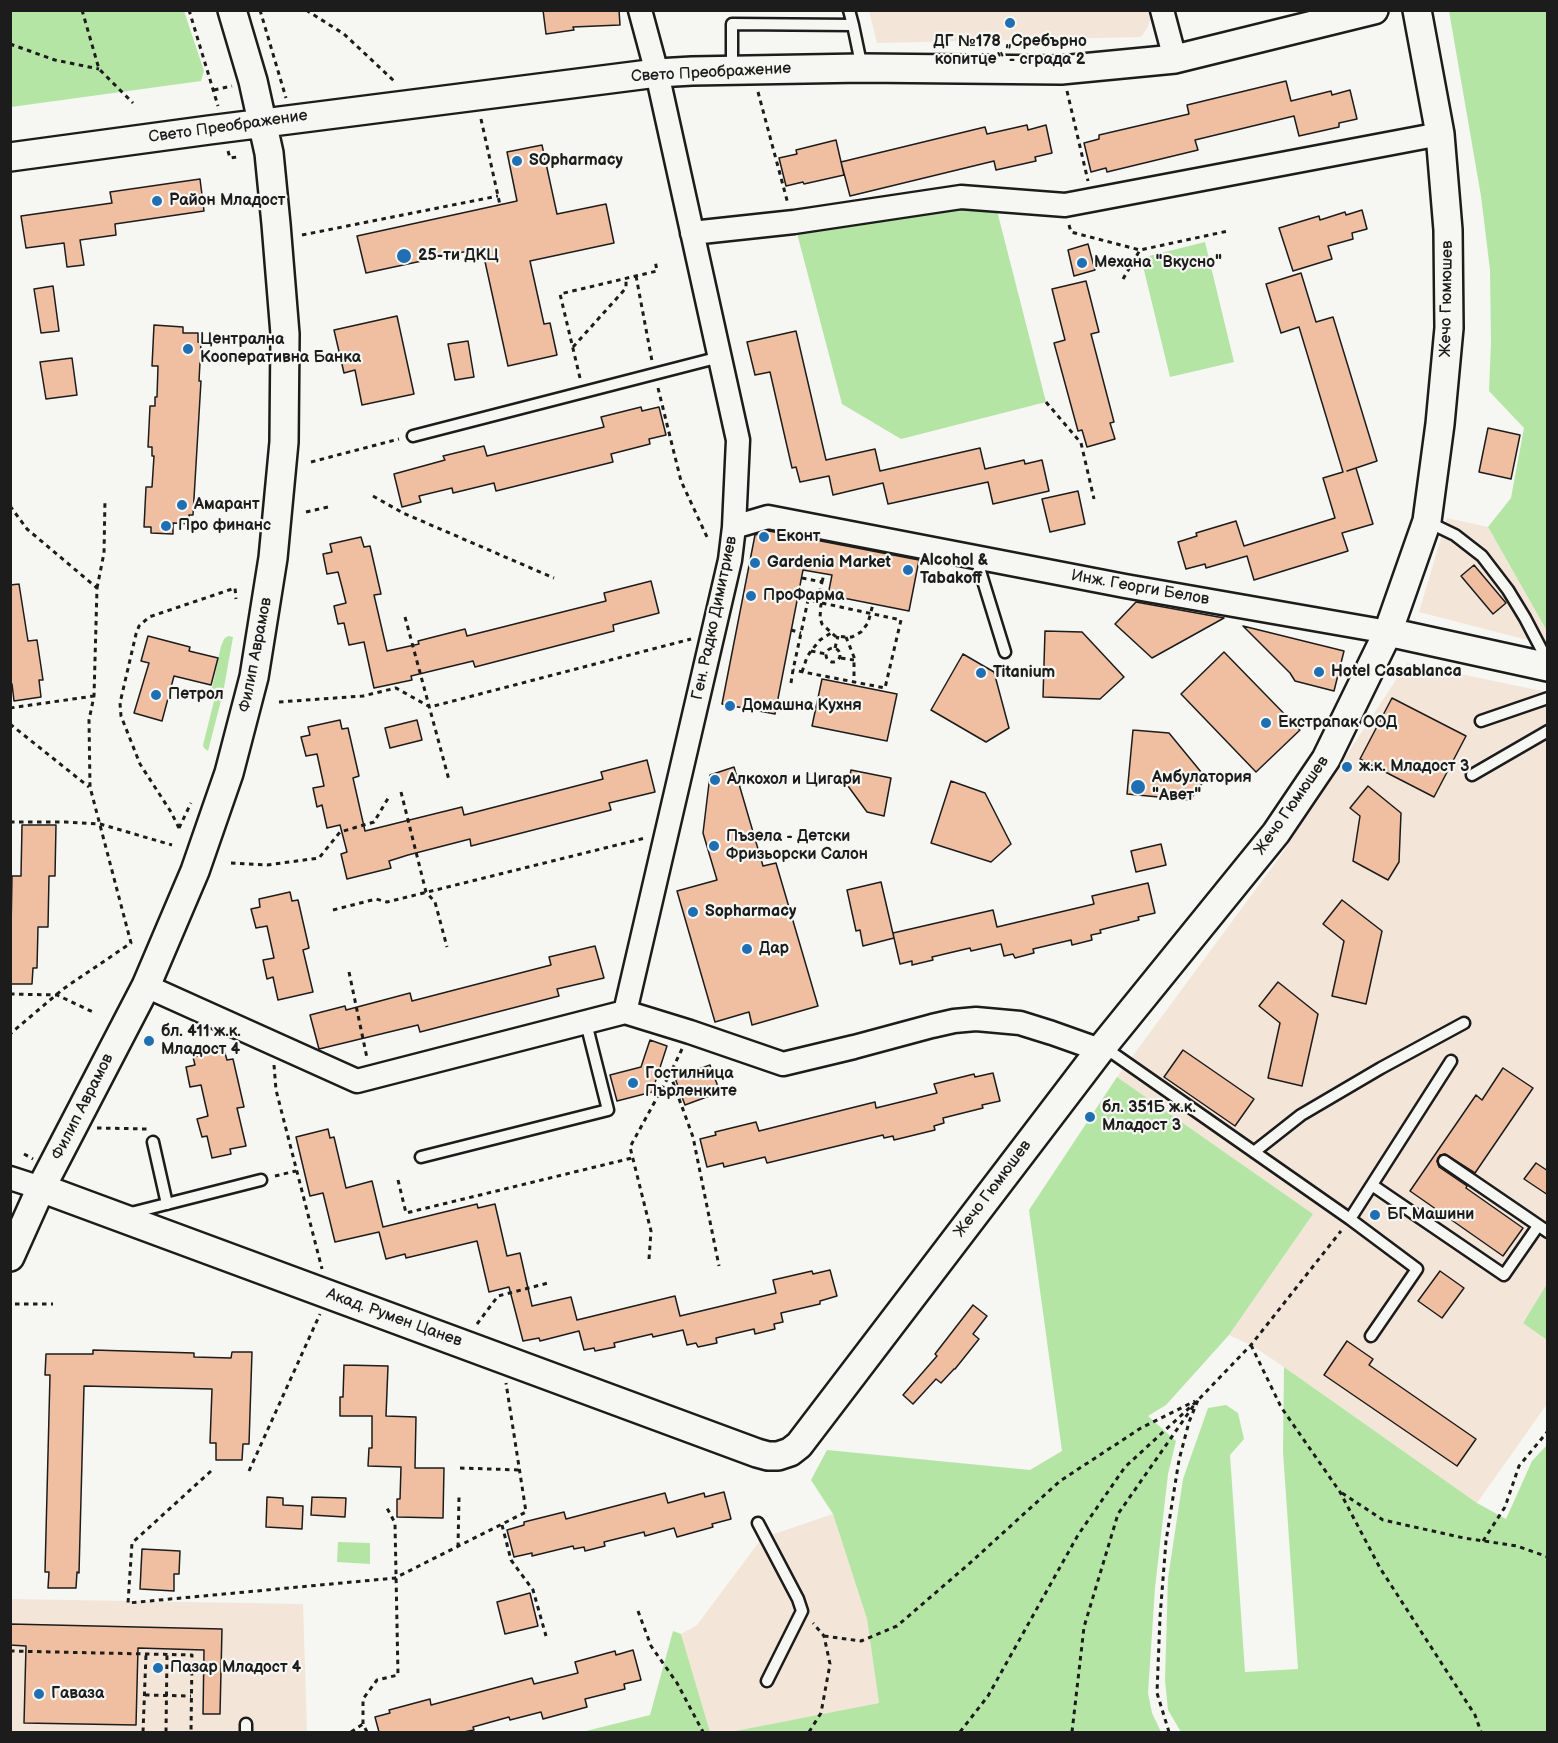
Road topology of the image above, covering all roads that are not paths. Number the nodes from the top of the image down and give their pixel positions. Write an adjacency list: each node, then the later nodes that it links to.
1 (232, 10): 12 (street, Филип Аврамов)
2 (640, 10): 11 (street, Ген. Радко Димитриев)
3 (849, 10): 7 (lane)
4 (1162, 10): 8 (street)
5 (1374, 10): 8 (street, Свето Преображение)
6 (1417, 10): 13 (street, Жечо Гюмюшев)
7 (853, 25): 9 (lane); 10 (lane)
8 (1175, 59): 9 (street, Свето Преображение)
9 (862, 68): 10 (street, Свето Преображение)
10 (732, 71): 11 (street, Свето Преображение)
11 (657, 73): 12 (street, Свето Преображение); 15 (street, Ген. Радко Димитриев)
12 (263, 123): 14 (street, Свето Преображение); 29 (street, Филип Аврамов)
13 (1440, 134): 15 (street); 18 (street, Жечо Гюмюшев)
14 (10, 157)
15 (692, 233): 16 (street, Ген. Радко Димитриев)
16 (720, 357): 17 (lane); 19 (street, Ген. Радко Димитриев)
17 (413, 436)
18 (1426, 521): 21 (street, Жечо Гюмюшев); 23 (lane)
19 (734, 527): 20 (street, Инж. Георги Белов); 30 (street, Ген. Радко Димитриев)
20 (976, 558): 21 (street, Инж. Георги Белов); 22 (lane)
21 (1388, 632): 24 (street, Инж. Георги Белов); 33 (street, Жечо Гюмюшев)
22 (1005, 652)
23 (1548, 662)
24 (1548, 667)
25 (1548, 698): 26 (lane)
26 (1480, 721)
27 (1548, 731): 28 (lane)
28 (1472, 775)
29 (146, 986): 31 (street); 42 (street, Филип Аврамов)
30 (625, 1012): 31 (street); 33 (street)
31 (586, 1023): 37 (lane)
32 (1464, 1023): 36 (lane)
33 (1100, 1050): 36 (lane); 49 (street, Жечо Гюмюшев)
34 (1451, 1061): 41 (lane)
35 (153, 1142): 43 (lane)
36 (1254, 1152): 45 (lane)
37 (422, 1157)
38 (1444, 1161): 46 (lane)
39 (10, 1178): 42 (street, Акад. Румен Цанев)
40 (261, 1180): 43 (lane)
41 (1372, 1185): 45 (lane); 46 (lane)
42 (41, 1188): 44 (street, Акад. Румен Цанев); 47 (street, Филип Аврамов)
43 (167, 1203): 44 (lane)
44 (118, 1216): 49 (street, Акад. Румен Цанев)
45 (1350, 1219): 48 (lane)
46 (1543, 1229)
47 (10, 1257)
48 (1371, 1336)
49 (778, 1456)
50 (758, 1523): 51 (lane)
51 (768, 1681)

